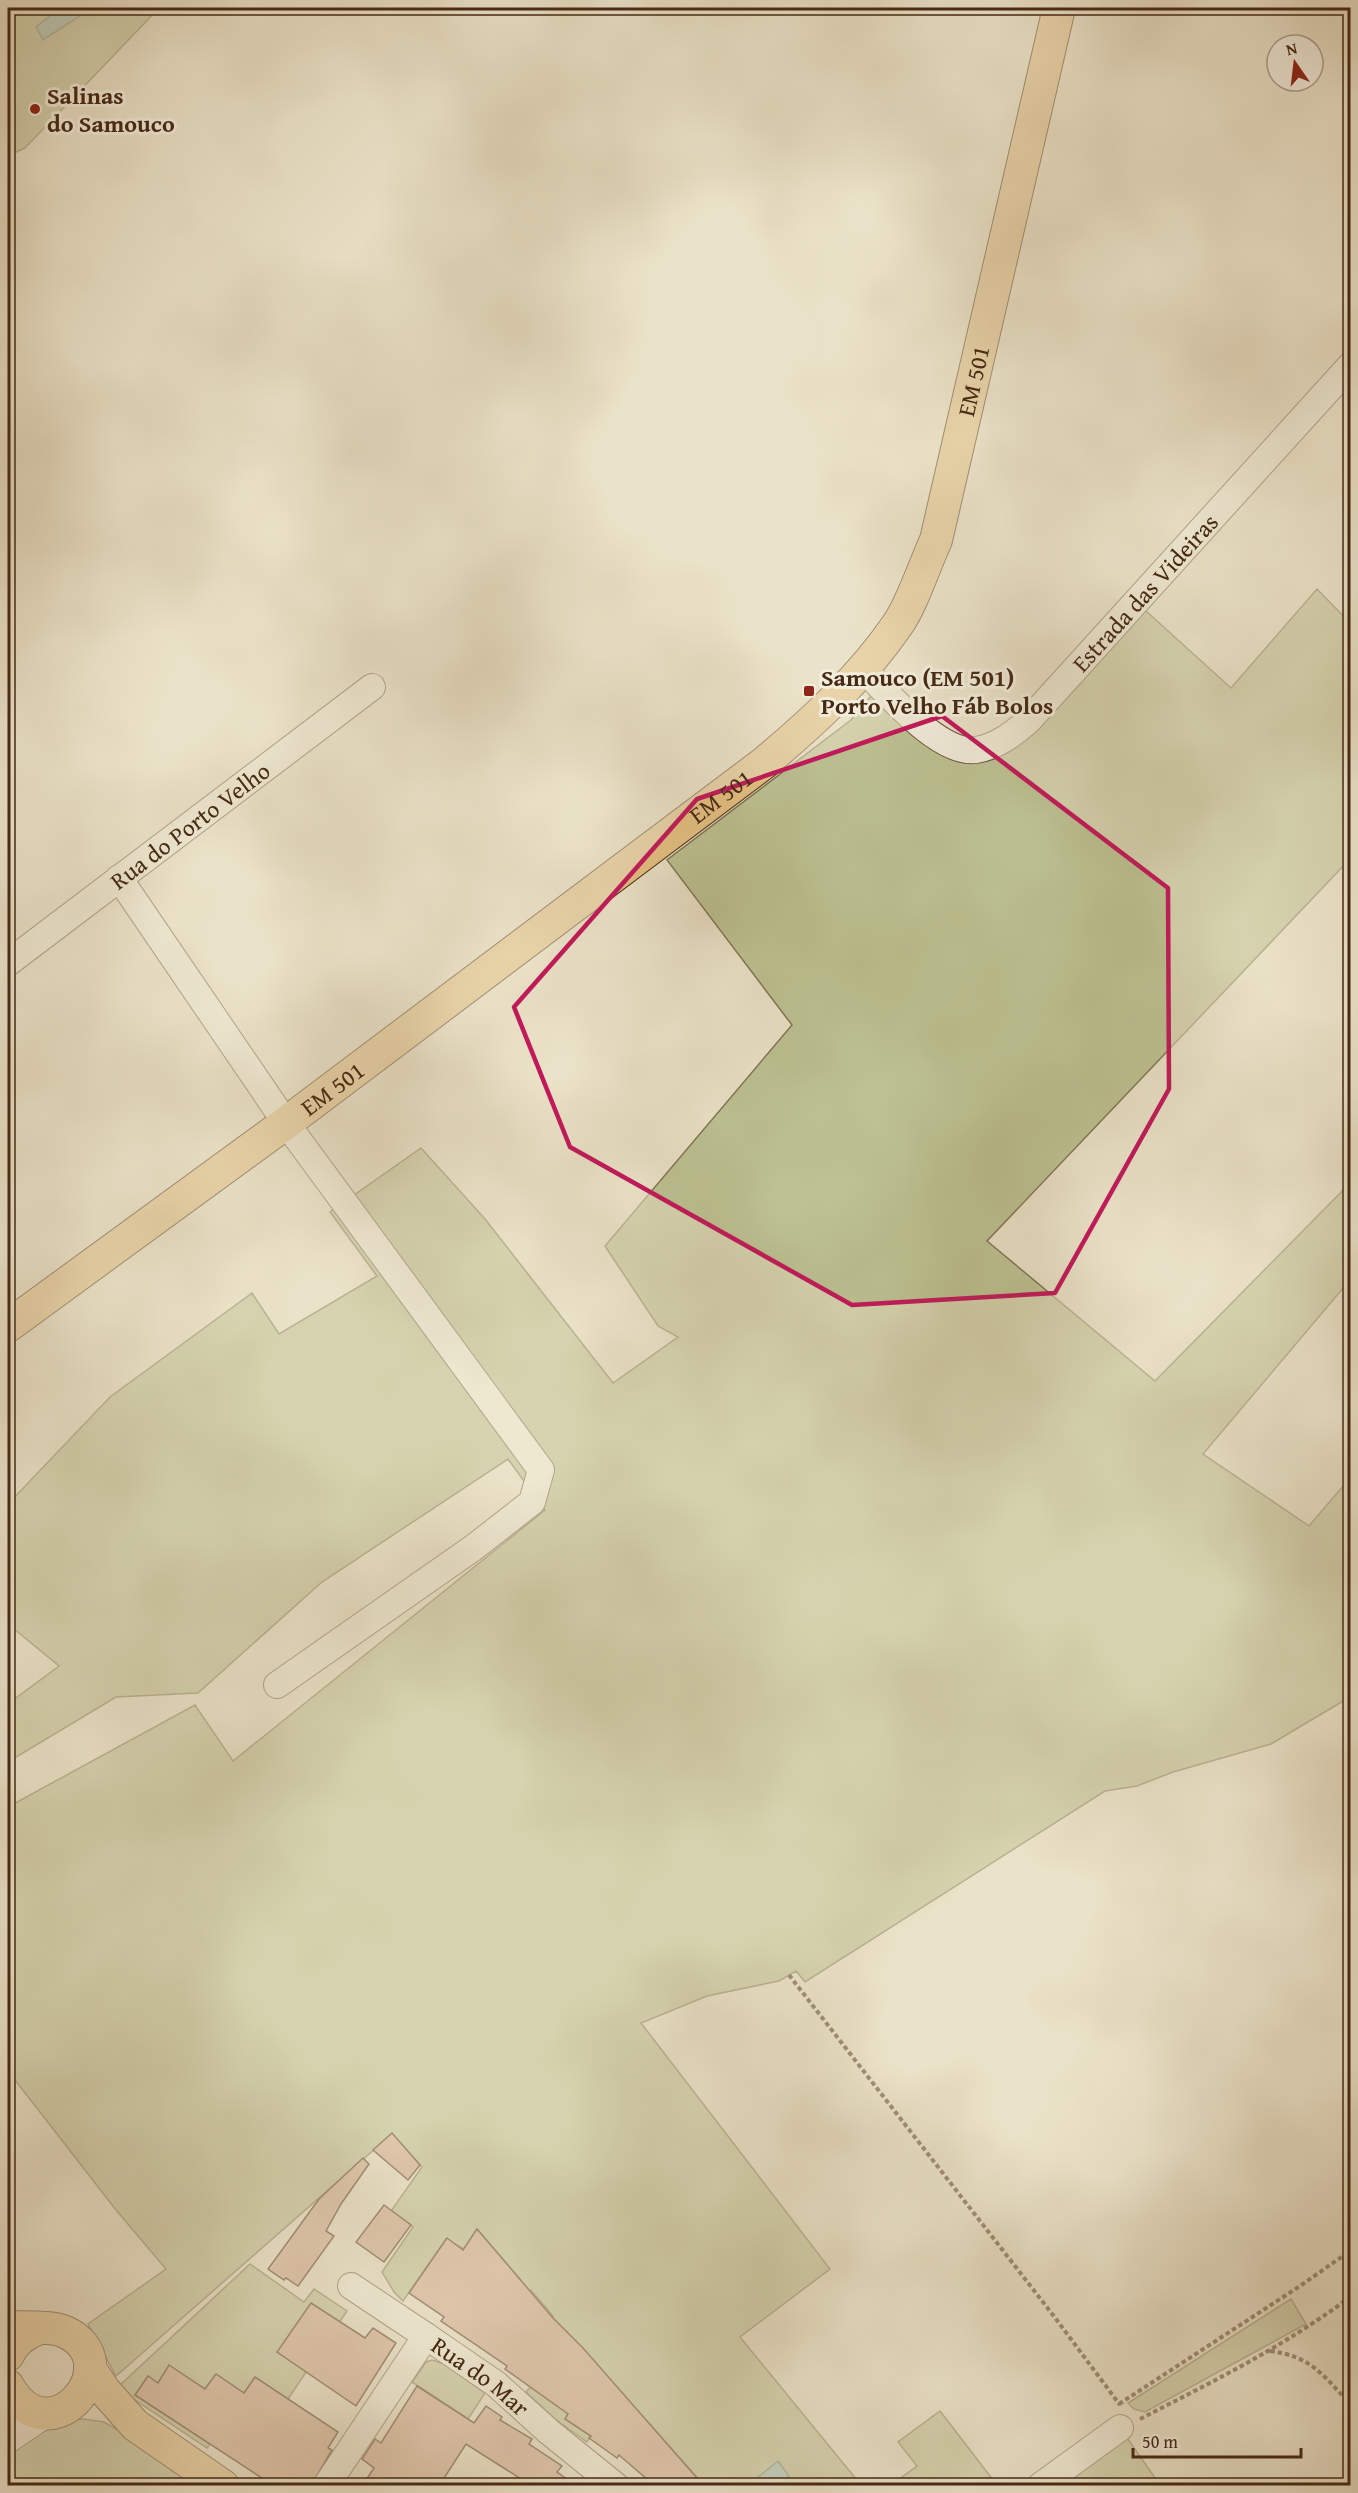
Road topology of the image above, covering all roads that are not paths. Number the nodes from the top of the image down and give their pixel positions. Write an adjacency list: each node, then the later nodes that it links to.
1 (1059, 8): 3 (main road, EM 501 / EM 501)
2 (1350, 366): 3 (street, Estrada das Videiras)
3 (862, 668): 7 (main road, EM 501 / EM 501)
4 (372, 687): 5 (street, Rua do Porto Velho)
5 (119, 878): 6 (street, Rua do Porto Velho); 7 (street)
6 (8, 963)
7 (286, 1124): 8 (main road, EM 501 / EM 501); 9 (street)
8 (8, 1326)
9 (277, 1685)
10 (351, 2286): 12 (street)
11 (22, 2328): 13 (main road); 14 (main road)
12 (426, 2336): 21 (street, Rua do Mar); 22 (street, Rua do Mar)
13 (8, 2355)
14 (90, 2369): 16 (main road); 18 (main road)
15 (8, 2386): 16 (main road)
16 (55, 2412): 18 (main road); 19 (street)
17 (1124, 2415): 23 (street)
18 (135, 2425): 20 (main road)
19 (8, 2440)
20 (223, 2486)
21 (326, 2486)
22 (616, 2486)
23 (1040, 2486)

